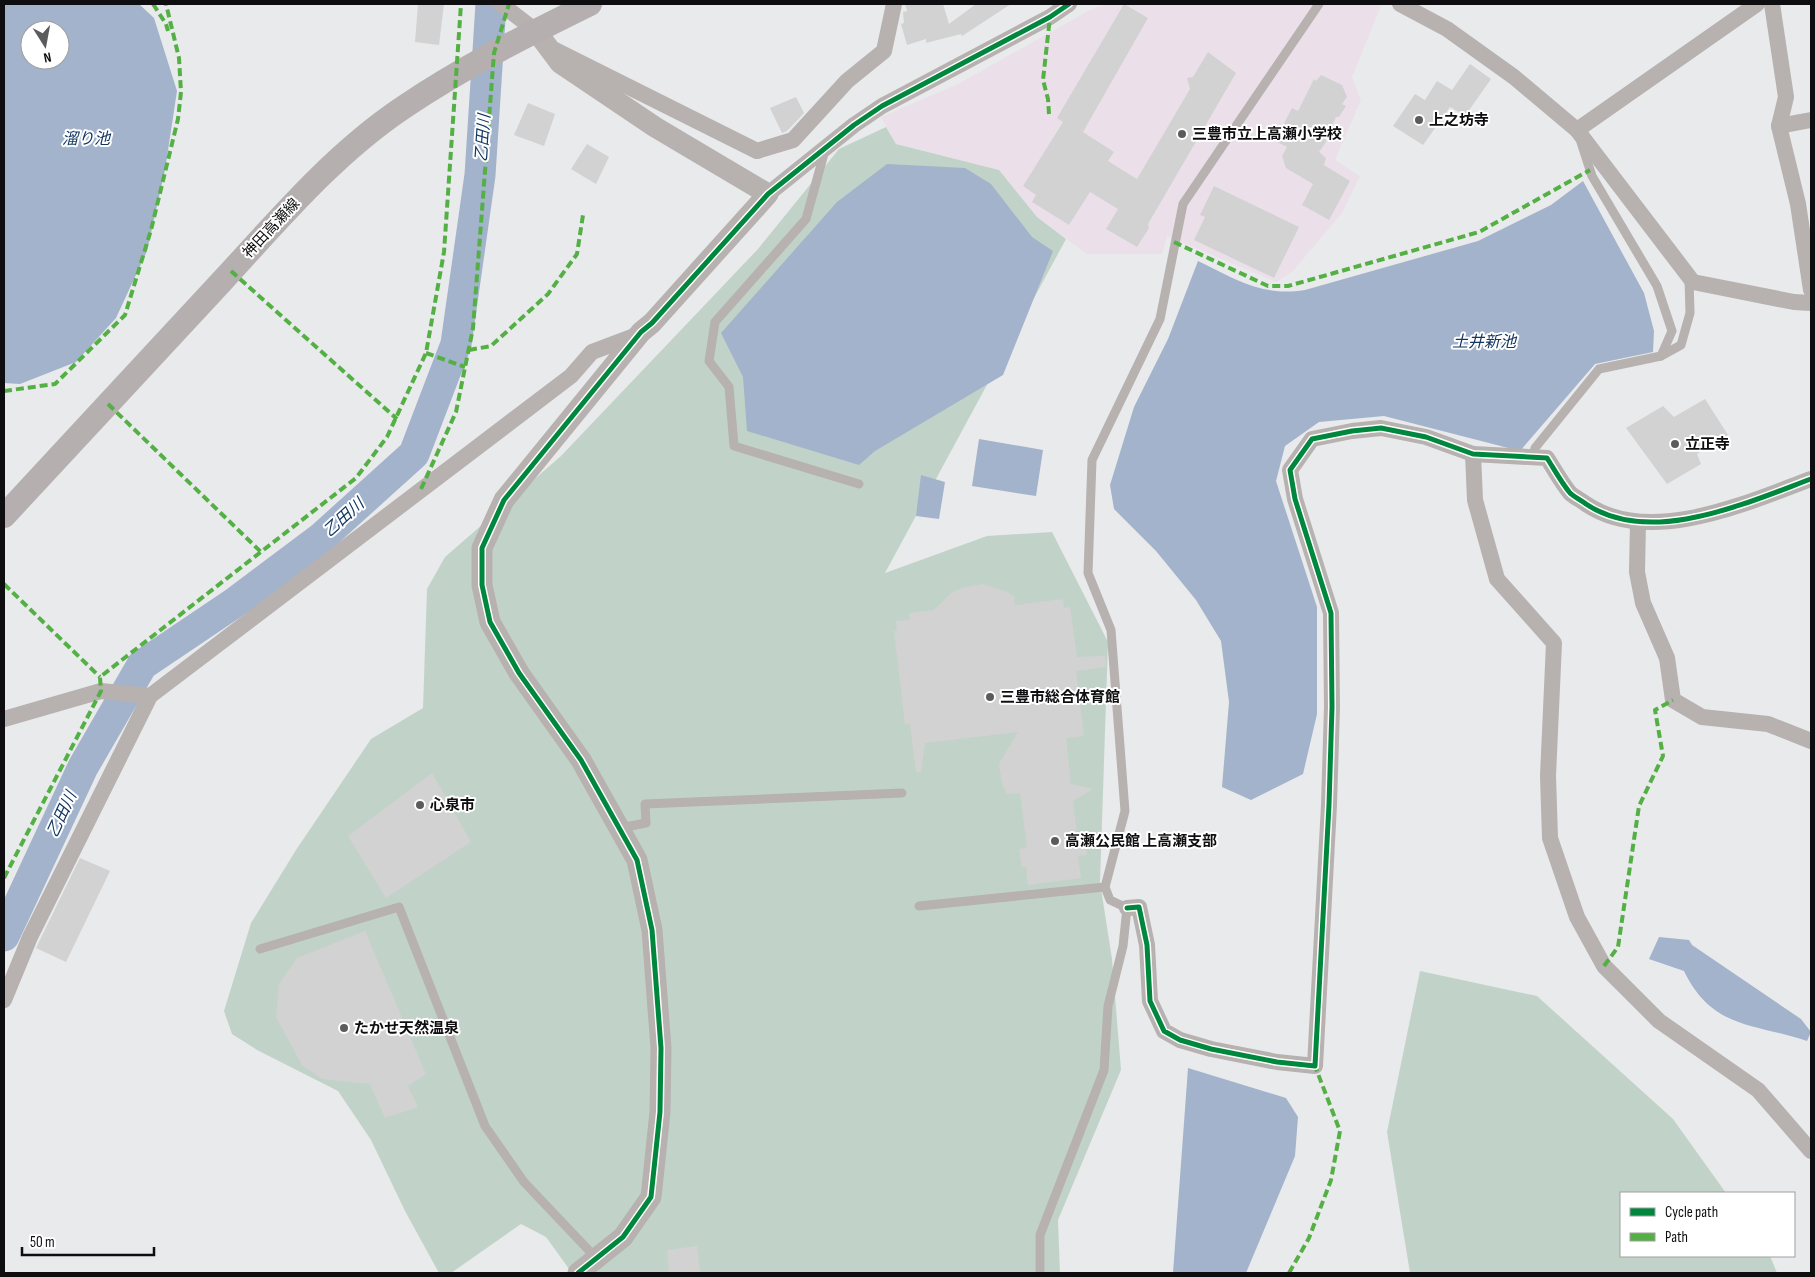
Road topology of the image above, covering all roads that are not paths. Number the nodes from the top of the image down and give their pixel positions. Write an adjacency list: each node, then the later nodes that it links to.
1 (501, 4): 9 (street)
2 (590, 4): 9 (main road, 神田高瀬線)
3 (894, 4): 9 (street)
4 (1070, 4): 13 (street)
5 (1319, 4): 31 (lane)
6 (1400, 4): 12 (street)
7 (1757, 4): 12 (street)
8 (1772, 4): 11 (street)
9 (542, 38): 14 (street); 24 (main road, 神田高瀬線)
10 (1811, 120): 11 (street)
11 (1779, 126): 16 (street)
12 (1577, 130): 15 (street); 19 (lane)
13 (826, 147): 14 (street); 23 (lane)
14 (768, 194): 18 (street)
15 (1689, 276): 17 (street); 19 (lane)
16 (1811, 290)
17 (1811, 303)
18 (641, 332): 26 (street); 30 (street)
19 (1661, 356): 21 (lane)
20 (1473, 454): 21 (street); 33 (street); 36 (street)
21 (1533, 458): 25 (street)
22 (1811, 479): 25 (street)
23 (859, 484)
24 (4, 516)
25 (1638, 522): 28 (street)
26 (150, 696): 27 (street); 35 (street)
27 (4, 719)
28 (1811, 741)
29 (902, 793): 30 (lane)
30 (619, 828): 37 (street)
31 (1105, 887): 32 (lane); 33 (lane)
32 (919, 906)
33 (1127, 908): 39 (lane)
34 (260, 949): 37 (lane)
35 (4, 1000)
36 (1811, 1151)
37 (596, 1258): 38 (street)
38 (578, 1273)
39 (1040, 1273)

